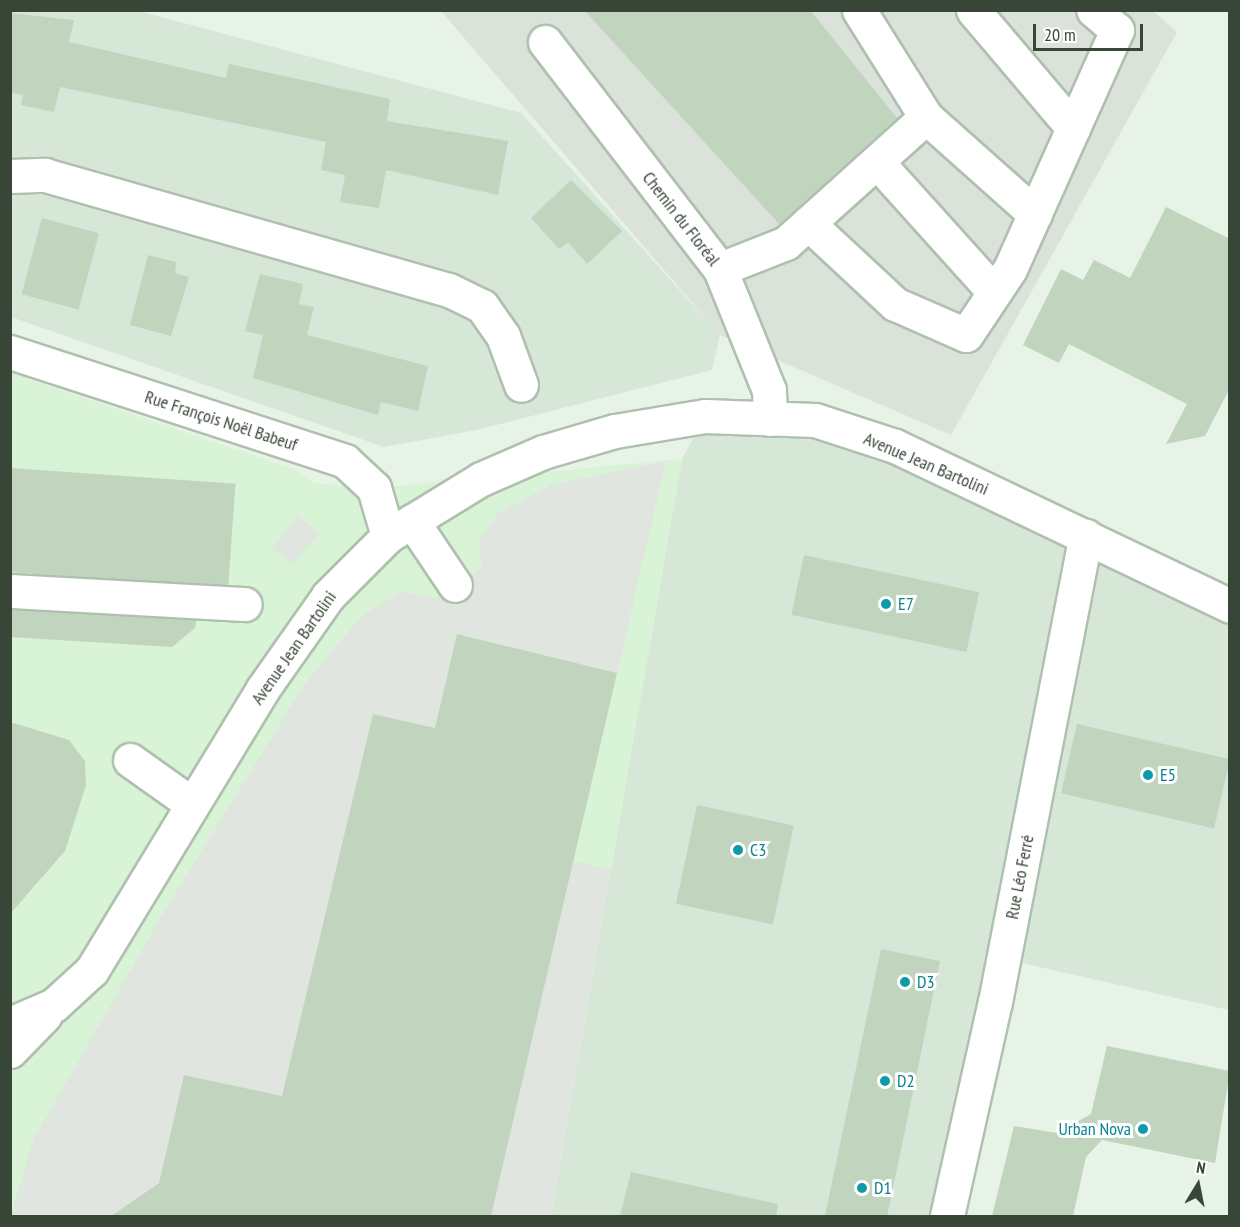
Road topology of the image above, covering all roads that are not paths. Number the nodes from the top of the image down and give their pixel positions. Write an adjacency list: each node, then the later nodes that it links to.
1 (859, 10): 5 (street)
2 (973, 10): 6 (street)
3 (1093, 10): 6 (street)
4 (544, 42): 11 (street, Chemin du Floréal)
5 (926, 117): 7 (street); 9 (street)
6 (1073, 128): 9 (street)
7 (877, 162): 10 (street); 12 (street)
8 (10, 176): 14 (street)
9 (1035, 214): 12 (street)
10 (808, 223): 11 (street); 12 (street)
11 (720, 269): 15 (street, Chemin du Floréal)
12 (994, 292)
13 (10, 352): 16 (street, Rue François Noël Babeuf)
14 (521, 385)
15 (770, 419): 16 (street, Avenue Jean Bartolini); 17 (street, Avenue Jean Bartolini)
16 (400, 528): 18 (street, Rue François Noël Babeuf); 23 (street, Avenue Jean Bartolini)
17 (1086, 536): 21 (street, Avenue Jean Bartolini); 27 (street, Rue Léo Ferré)
18 (455, 585)
19 (10, 591): 20 (street)
20 (245, 604)
21 (1230, 606)
22 (130, 760): 23 (street)
23 (192, 804): 24 (street, Avenue Jean Bartolini)
24 (54, 1005): 25 (street, Avenue Jean Bartolini); 26 (street)
25 (10, 1024)
26 (10, 1051)
27 (947, 1216)

